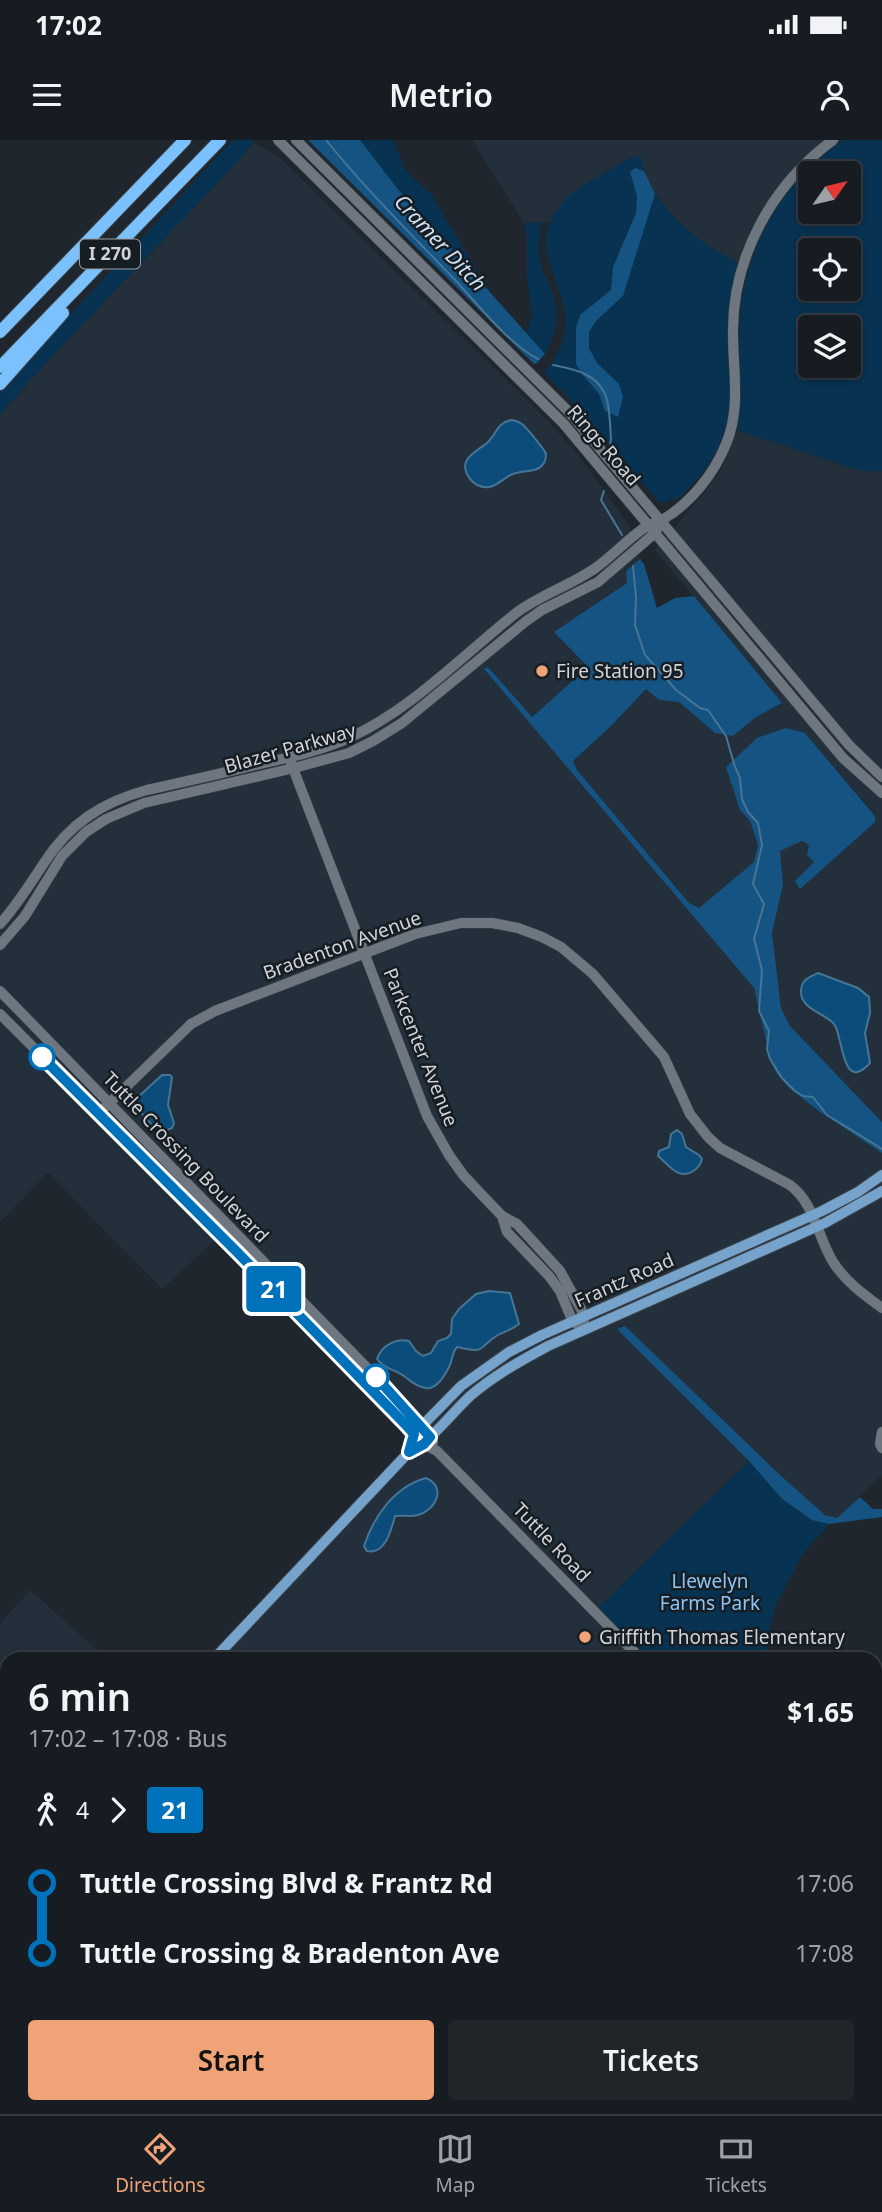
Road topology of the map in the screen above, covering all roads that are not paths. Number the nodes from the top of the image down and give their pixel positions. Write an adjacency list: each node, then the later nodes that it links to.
1 (185, 140): 7 (highway, I 270)
2 (220, 140): 6 (highway, I 270)
3 (278, 140): 11 (street, Rings Road)
4 (296, 140): 10 (street, Rings Road)
5 (833, 140): 10 (street, Blazer Parkway)
6 (113, 251): 8 (highway, I 270); 9 (highway)
7 (0, 332)
8 (0, 367)
9 (0, 384)
10 (661, 521): 11 (street, Blazer Parkway); 14 (street, Rings Road)
11 (652, 529): 12 (street, Blazer Parkway); 13 (street, Blazer Parkway); 15 (street, Rings Road)
12 (290, 758): 13 (street, Parkcenter Avenue); 16 (street, Blazer Parkway)
13 (294, 768): 17 (street, Blazer Parkway); 18 (street, Parkcenter Avenue)
14 (882, 777)
15 (882, 793)
16 (0, 924)
17 (0, 944)
18 (364, 954): 21 (street, Bradenton Avenue); 25 (street, Bradenton Avenue); 28 (street, Parkcenter Avenue)
19 (0, 991): 21 (street, Tuttle Crossing Boulevard)
20 (0, 1014): 22 (street, Tuttle Crossing Boulevard)
21 (108, 1103): 22 (street, Bradenton Avenue); 31 (street, Tuttle Crossing Boulevard)
22 (98, 1114): 31 (street, Tuttle Crossing Boulevard)
23 (882, 1175): 25 (main road, Frantz Road)
24 (882, 1191): 26 (main road, Frantz Road)
25 (813, 1215): 26 (street, Bradenton Avenue); 28 (main road, Frantz Road)
26 (818, 1226): 27 (street, Bradenton Avenue); 29 (main road, Frantz Road)
27 (882, 1308)
28 (579, 1319): 29 (street, Parkcenter Avenue); 31 (main road, Frantz Road)
29 (583, 1330): 31 (main road, Frantz Road)
30 (882, 1432): 32 (street)
31 (424, 1435): 33 (street, Tuttle Crossing Boulevard); 34 (main road, Frantz Road)
32 (882, 1448)
33 (437, 1451): 35 (street, Tuttle Road)
34 (221, 1652)
35 (634, 1652)

